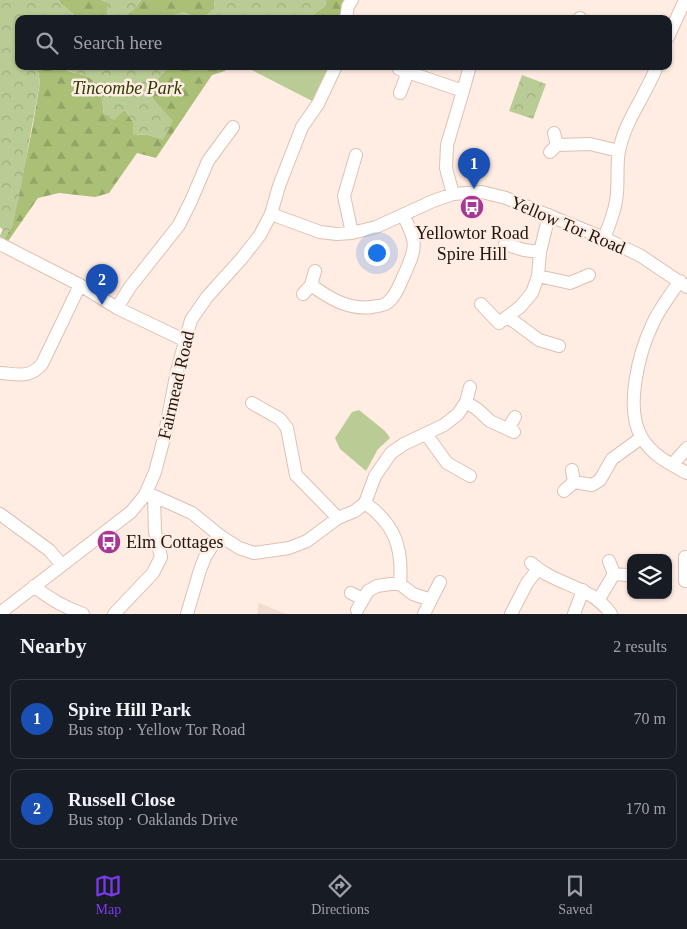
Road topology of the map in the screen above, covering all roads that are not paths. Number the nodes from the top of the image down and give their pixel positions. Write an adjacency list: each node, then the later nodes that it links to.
1 (352, 0): 3 (street)
2 (685, 0): 4 (street)
3 (347, 15)
4 (672, 28)
5 (334, 70): 15 (street, Fairmead Road)
6 (469, 70): 8 (street)
7 (655, 70): 12 (street)
8 (463, 91): 9 (street); 14 (street)
9 (400, 93)
10 (233, 127): 29 (street)
11 (554, 144): 12 (street)
12 (619, 151): 19 (street)
13 (356, 155): 18 (street)
14 (453, 194): 16 (street, Yellow Tor Road); 17 (street, Yellow Tor Road)
15 (271, 214): 18 (street, Yellow Tor Road); 31 (street, Fairmead Road)
16 (403, 215): 18 (street, Yellow Tor Road); 23 (street)
17 (549, 215): 19 (street, Yellow Tor Road); 22 (street)
18 (352, 233)
19 (604, 238): 26 (street, Yellow Tor Road)
20 (0, 244): 27 (street)
21 (505, 244): 22 (street)
22 (540, 252): 24 (street)
23 (315, 271)
24 (538, 276): 25 (street); 30 (street)
25 (589, 276)
26 (683, 284): 39 (street)
27 (80, 285): 29 (street); 33 (street)
28 (481, 304): 30 (street)
29 (118, 308): 31 (street)
30 (499, 324): 32 (street)
31 (184, 340): 45 (street, Fairmead Road)
32 (559, 346)
33 (0, 372)
34 (470, 387): 35 (street)
35 (466, 402): 37 (street); 38 (street)
36 (252, 403): 47 (street)
37 (515, 416)
38 (426, 434): 43 (street); 46 (street)
39 (641, 438): 41 (street); 44 (street)
40 (687, 448): 41 (street)
41 (672, 465): 42 (street)
42 (687, 472)
43 (470, 476)
44 (564, 491)
45 (149, 496): 49 (street); 52 (street, Fairmead Road); 63 (street)
46 (365, 503): 47 (street); 55 (street)
47 (338, 518): 49 (street)
48 (2, 519): 52 (street)
49 (219, 535): 64 (street)
50 (685, 557): 53 (street)
51 (609, 561): 59 (street)
52 (62, 564): 56 (street, Fairmead Road)
53 (687, 581)
54 (440, 582): 60 (street)
55 (400, 584): 58 (street); 60 (street)
56 (34, 586): 61 (street, Fairmead Road); 62 (street)
57 (583, 590): 59 (street); 66 (street); 67 (street)
58 (351, 592)
59 (599, 599): 68 (street)
60 (431, 600): 65 (street)
61 (0, 613)
62 (83, 614)
63 (114, 614)
64 (188, 614)
65 (424, 614)
66 (511, 614)
67 (574, 614)
68 (612, 614)

